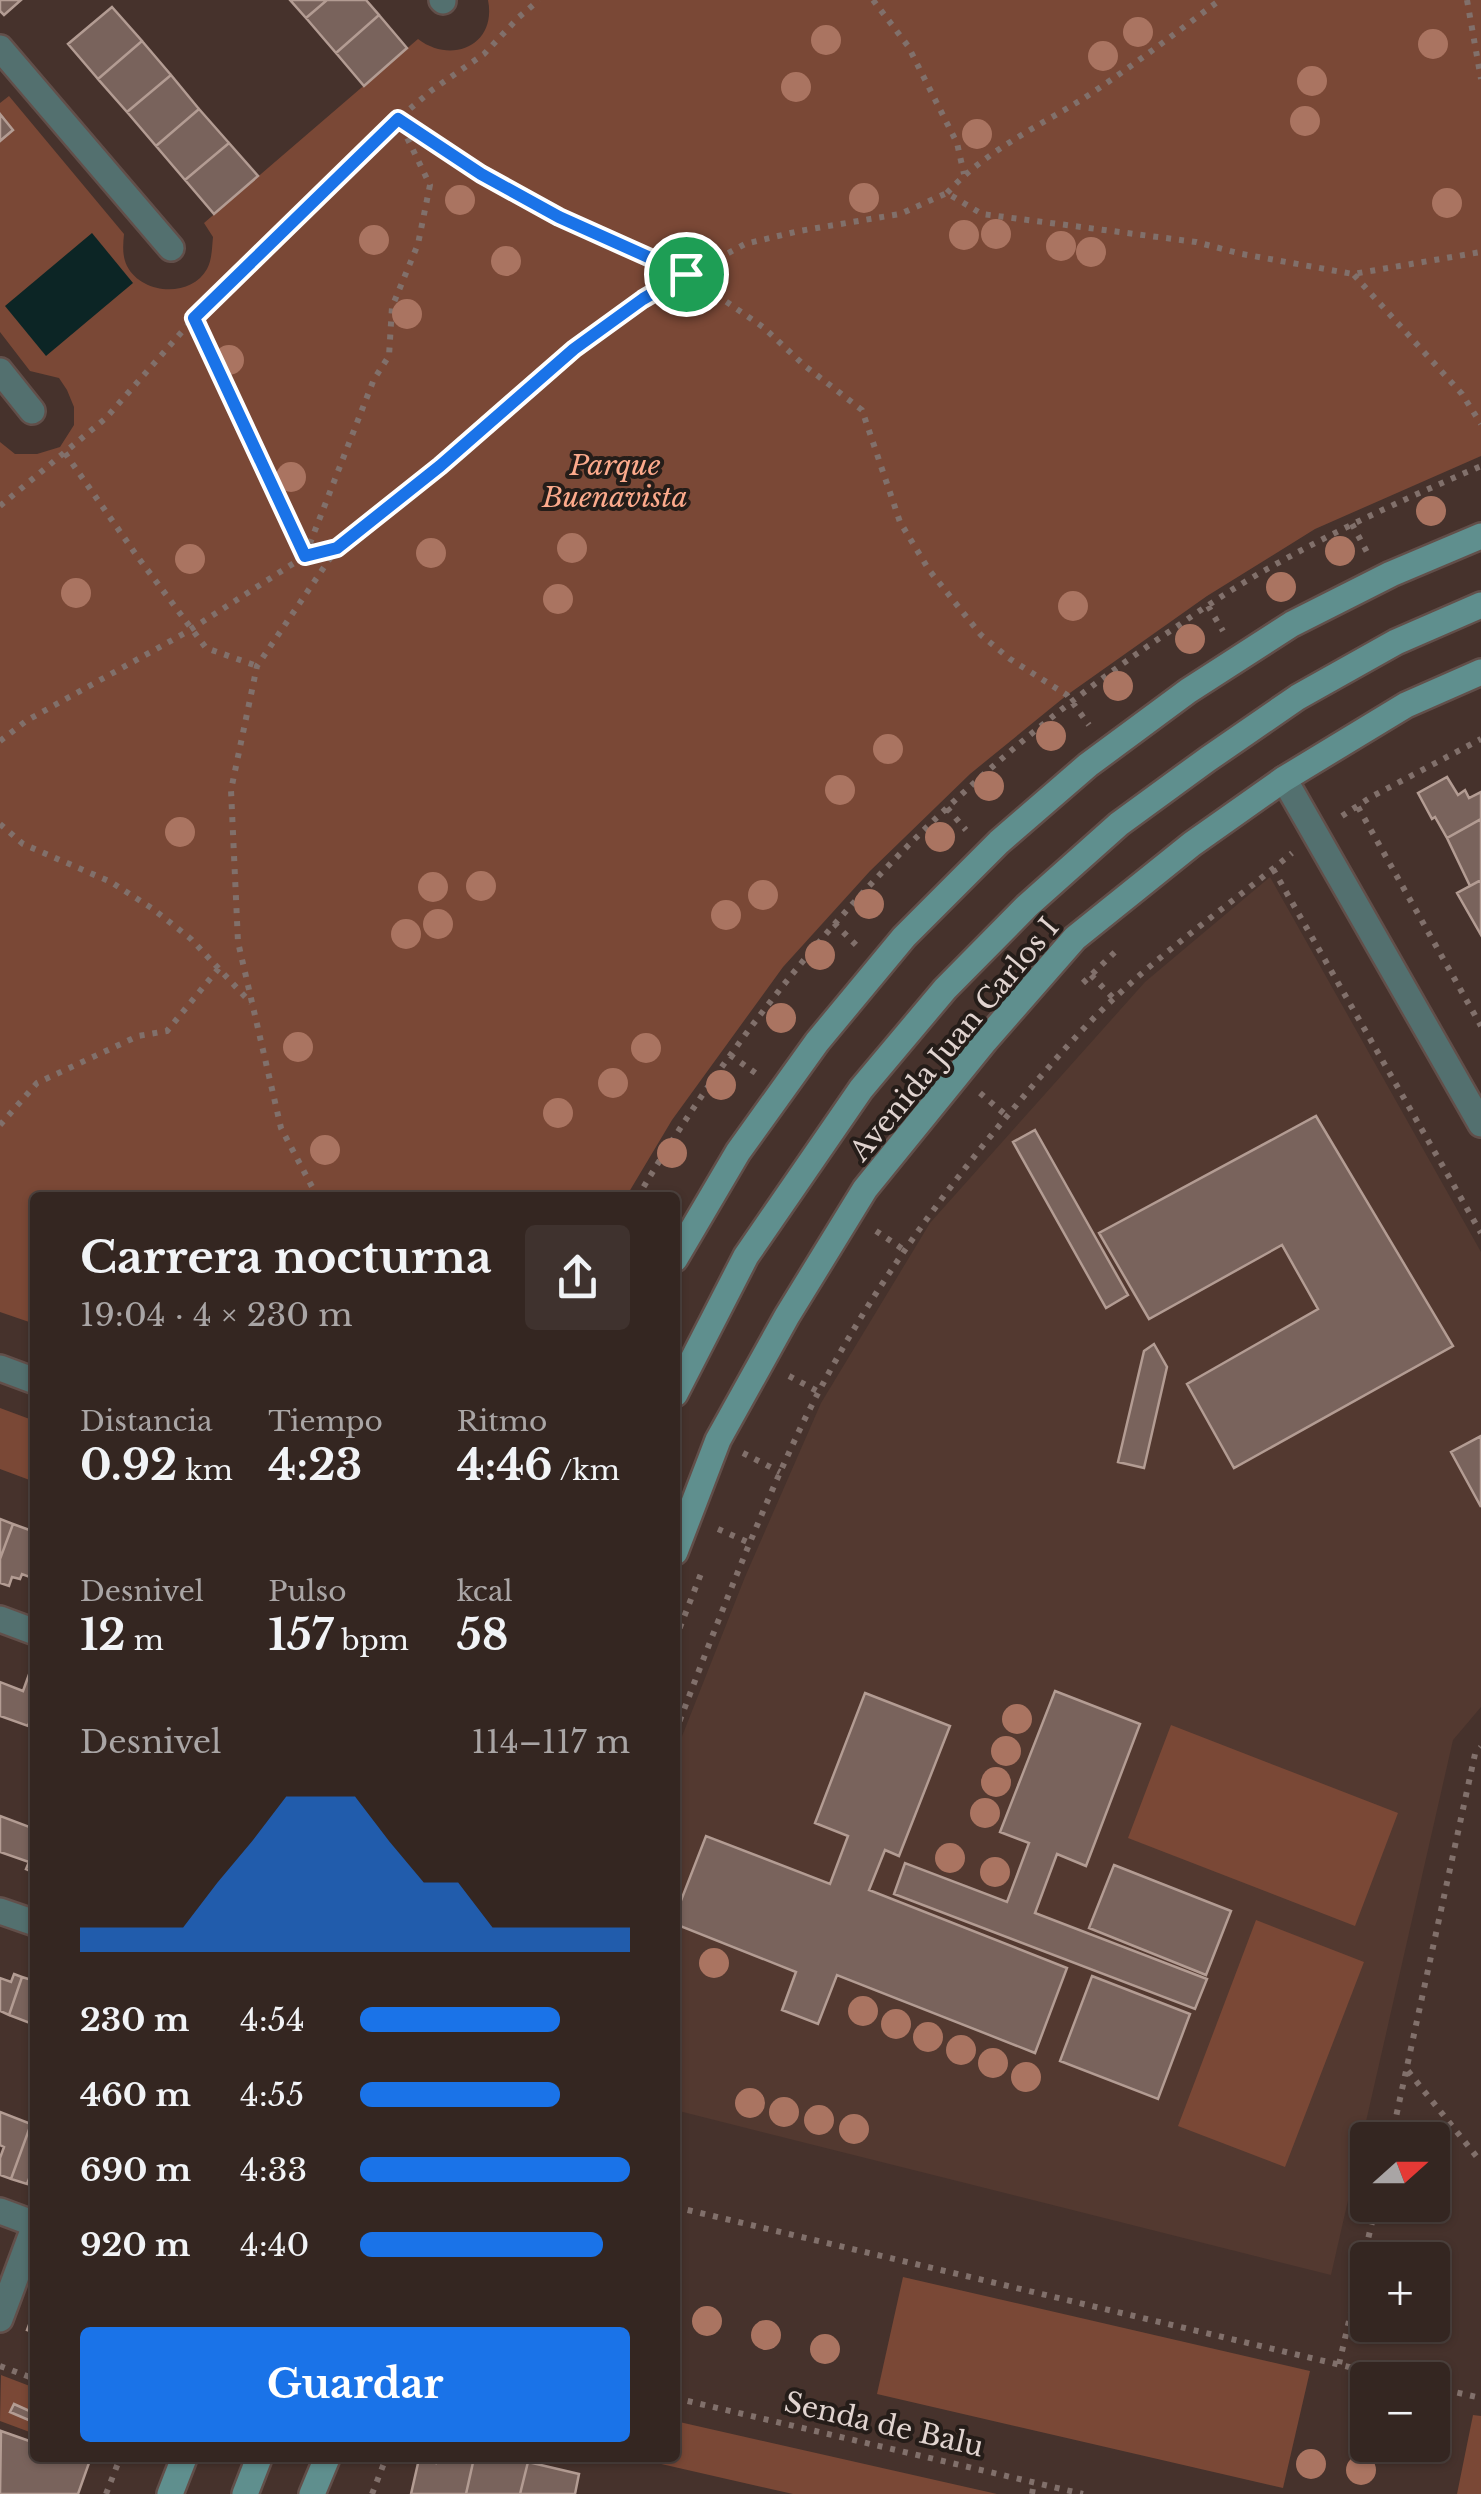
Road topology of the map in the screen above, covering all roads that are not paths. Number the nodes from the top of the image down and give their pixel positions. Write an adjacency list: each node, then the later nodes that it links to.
1 (0, 48): 2 (street)
2 (171, 248)
3 (0, 371): 4 (street)
4 (32, 412)
5 (1481, 536): 10 (main road)
6 (1481, 605): 13 (main road, Avenida Juan Carlos I)
7 (1481, 672): 8 (main road, Avenida Juan Carlos I)
8 (1284, 779): 9 (street); 14 (main road, Avenida Juan Carlos I)
9 (1481, 1124)
10 (680, 1251)
11 (0, 1368): 12 (street)
12 (30, 1379)
13 (680, 1384)
14 (680, 1539)
15 (0, 1619): 16 (street)
16 (30, 1630)
17 (0, 1911): 18 (street)
18 (30, 1922)
19 (0, 2211): 20 (street)
20 (30, 2222)
21 (30, 2237): 22 (street)
22 (0, 2318)
23 (182, 2462): 26 (main road)
24 (257, 2462): 27 (main road)
25 (324, 2462): 28 (main road)
26 (170, 2494)
27 (245, 2494)
28 (312, 2494)

